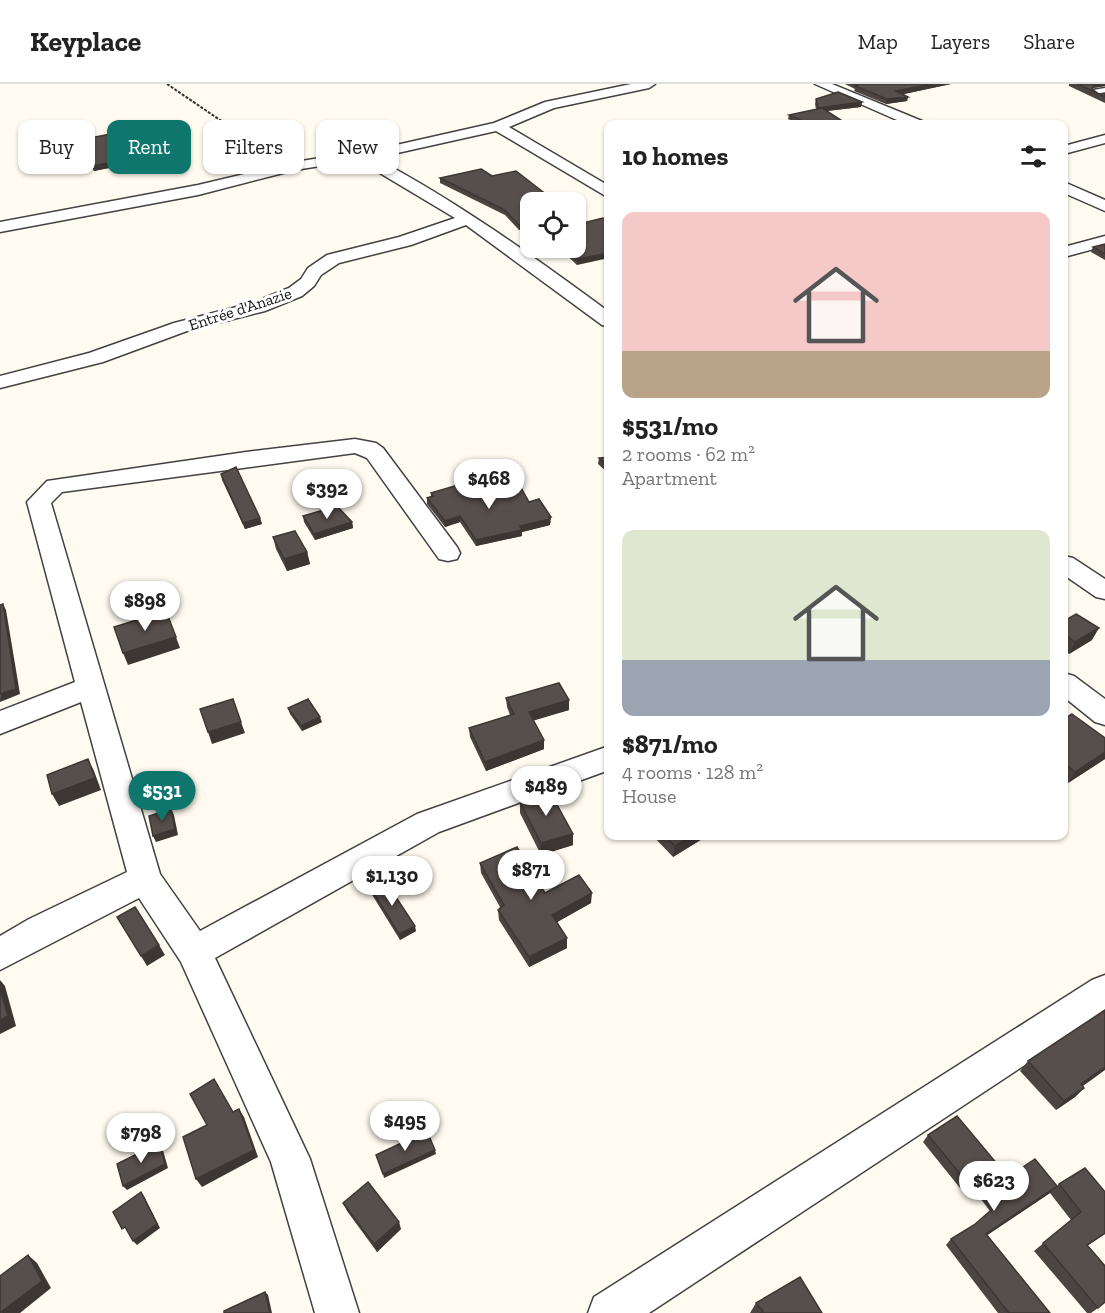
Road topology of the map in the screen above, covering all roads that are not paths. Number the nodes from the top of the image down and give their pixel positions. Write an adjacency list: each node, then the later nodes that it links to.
1 (649, 84): 4 (street)
2 (821, 84): 3 (street)
3 (907, 120)
4 (498, 126): 6 (street); 11 (street)
5 (1105, 139): 7 (street)
6 (399, 148)
7 (1068, 149)
8 (316, 163): 14 (street)
9 (392, 174): 13 (street)
10 (1068, 189): 12 (street)
11 (604, 190)
12 (1105, 206)
13 (469, 219): 17 (street); 18 (street, Entrée d'Anazie)
14 (0, 227)
15 (1105, 241): 16 (street)
16 (1068, 251)
17 (604, 317)
18 (0, 382)
19 (448, 553): 23 (street)
20 (1068, 567): 21 (street)
21 (1105, 591)
22 (1068, 686): 24 (street)
23 (90, 687): 25 (street); 27 (street)
24 (1105, 714)
25 (0, 723)
26 (604, 760): 28 (street)
27 (145, 879): 28 (street); 29 (street)
28 (194, 952): 31 (street)
29 (0, 954)
30 (1105, 992): 32 (street)
31 (337, 1313)
32 (610, 1313)

